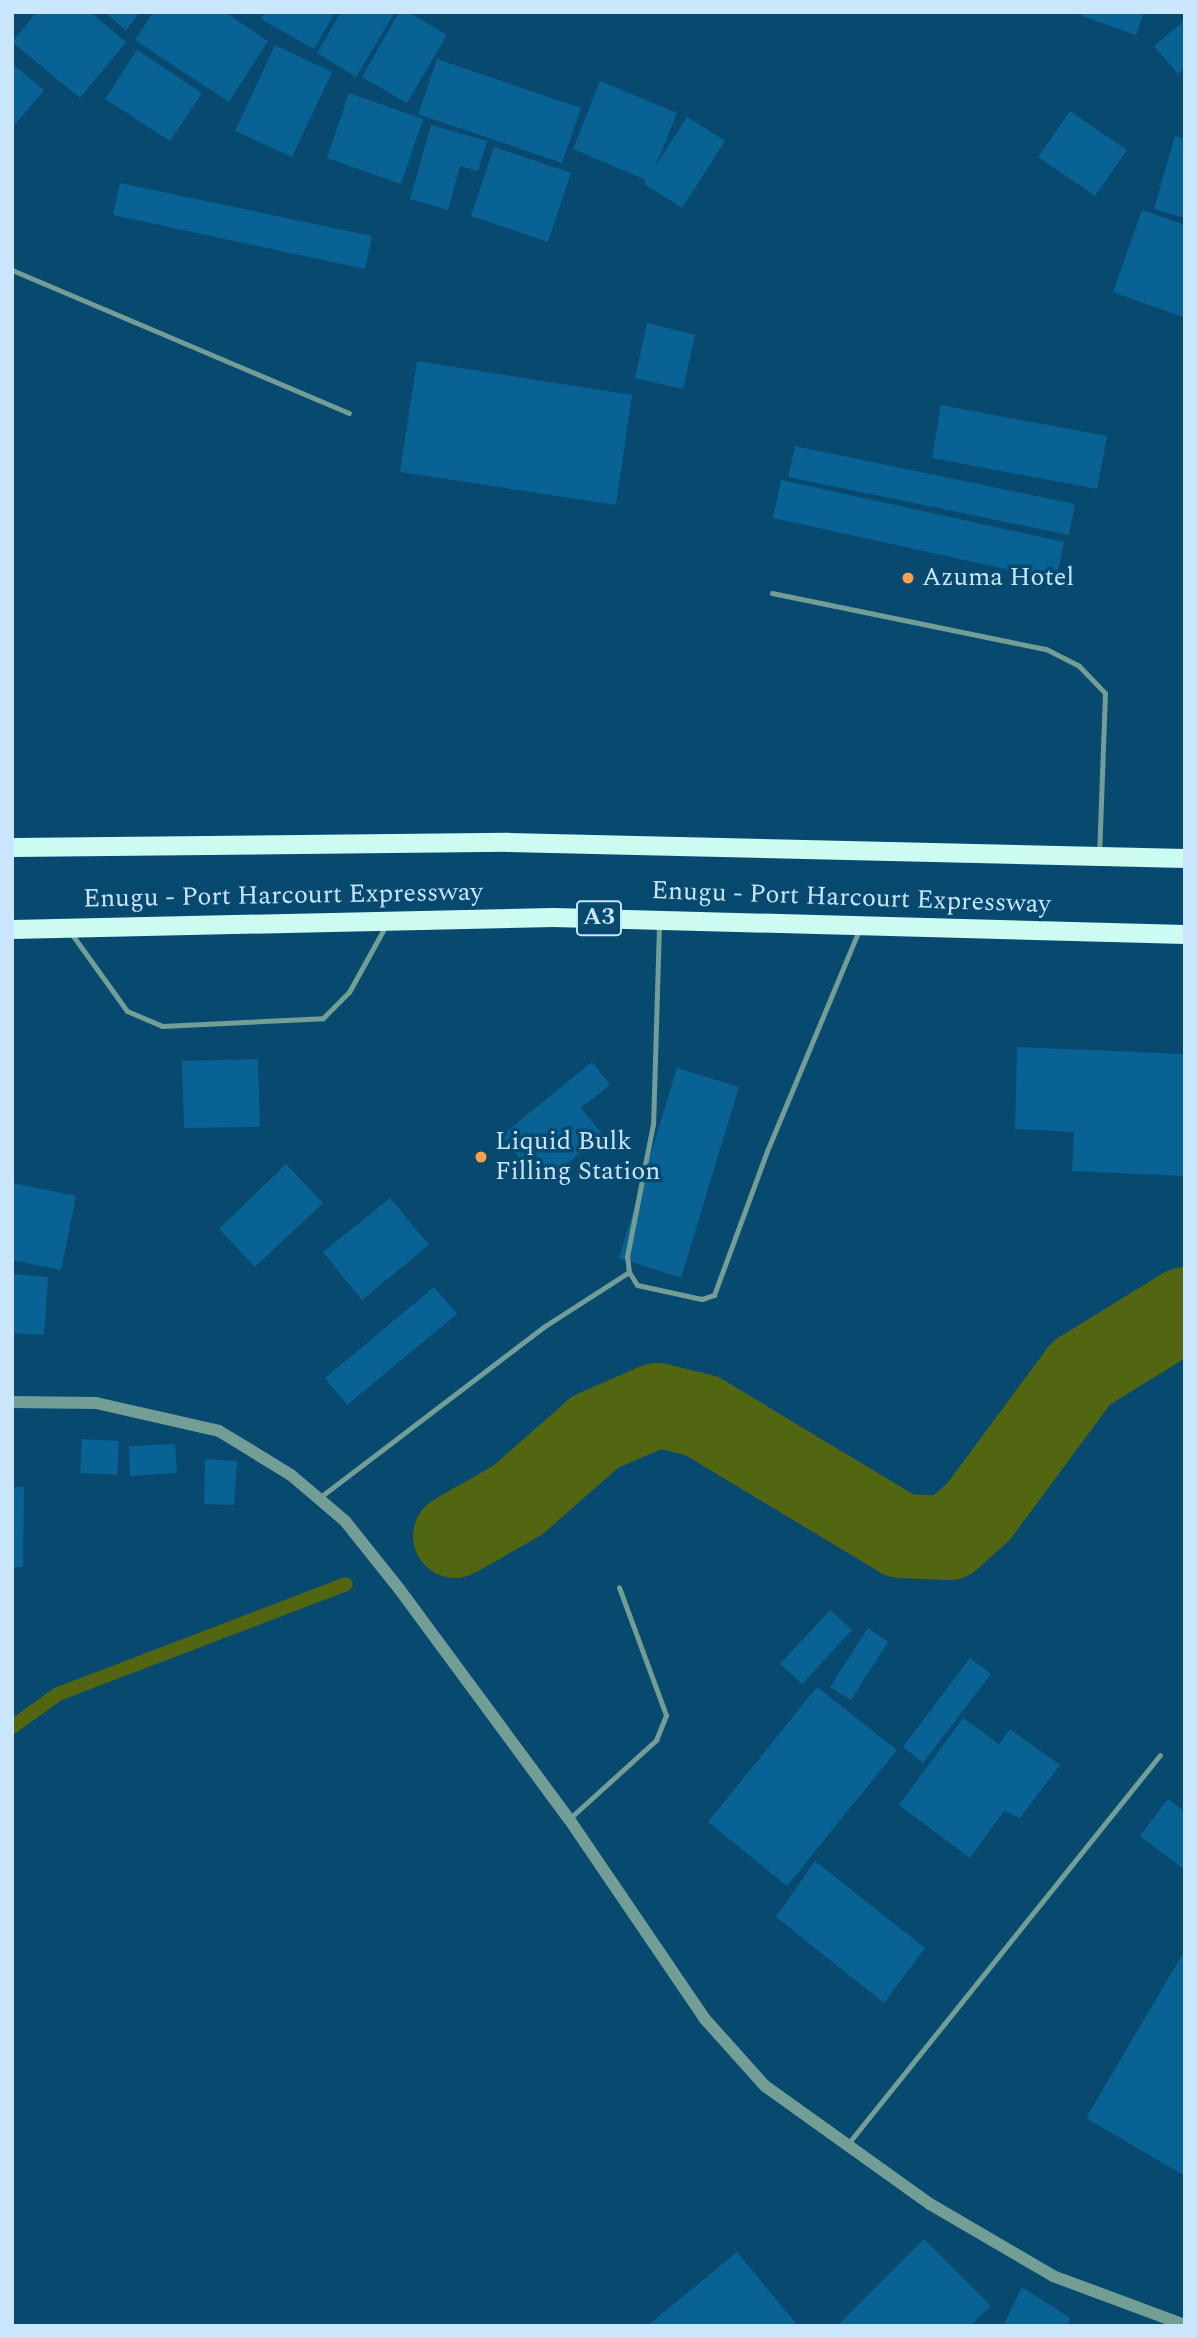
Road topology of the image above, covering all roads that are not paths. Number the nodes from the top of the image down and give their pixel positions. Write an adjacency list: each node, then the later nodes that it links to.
1 (12, 270): 2 (lane)
2 (349, 414)
3 (772, 593): 5 (lane)
4 (12, 846): 5 (highway, Enugu - Port Harcourt Expressway)
5 (1099, 856): 6 (highway, Enugu - Port Harcourt Expressway)
6 (1185, 858)
7 (659, 919): 8 (highway, Enugu - Port Harcourt Expressway / A3); 9 (highway, Enugu - Port Harcourt Expressway / A3); 13 (lane)
8 (388, 920): 10 (highway, Enugu - Port Harcourt Expressway / A3); 10 (lane)
9 (862, 923): 12 (highway, Enugu - Port Harcourt Expressway / A3); 13 (lane)
10 (67, 927): 11 (highway, Enugu - Port Harcourt Expressway / A3)
11 (12, 929)
12 (1185, 934)
13 (629, 1272): 15 (lane)
14 (12, 1402): 15 (street)
15 (319, 1498): 18 (street)
16 (619, 1587): 18 (lane)
17 (1160, 1755): 19 (lane)
18 (569, 1819): 19 (street)
19 (845, 2147): 20 (street)
20 (1185, 2325)

